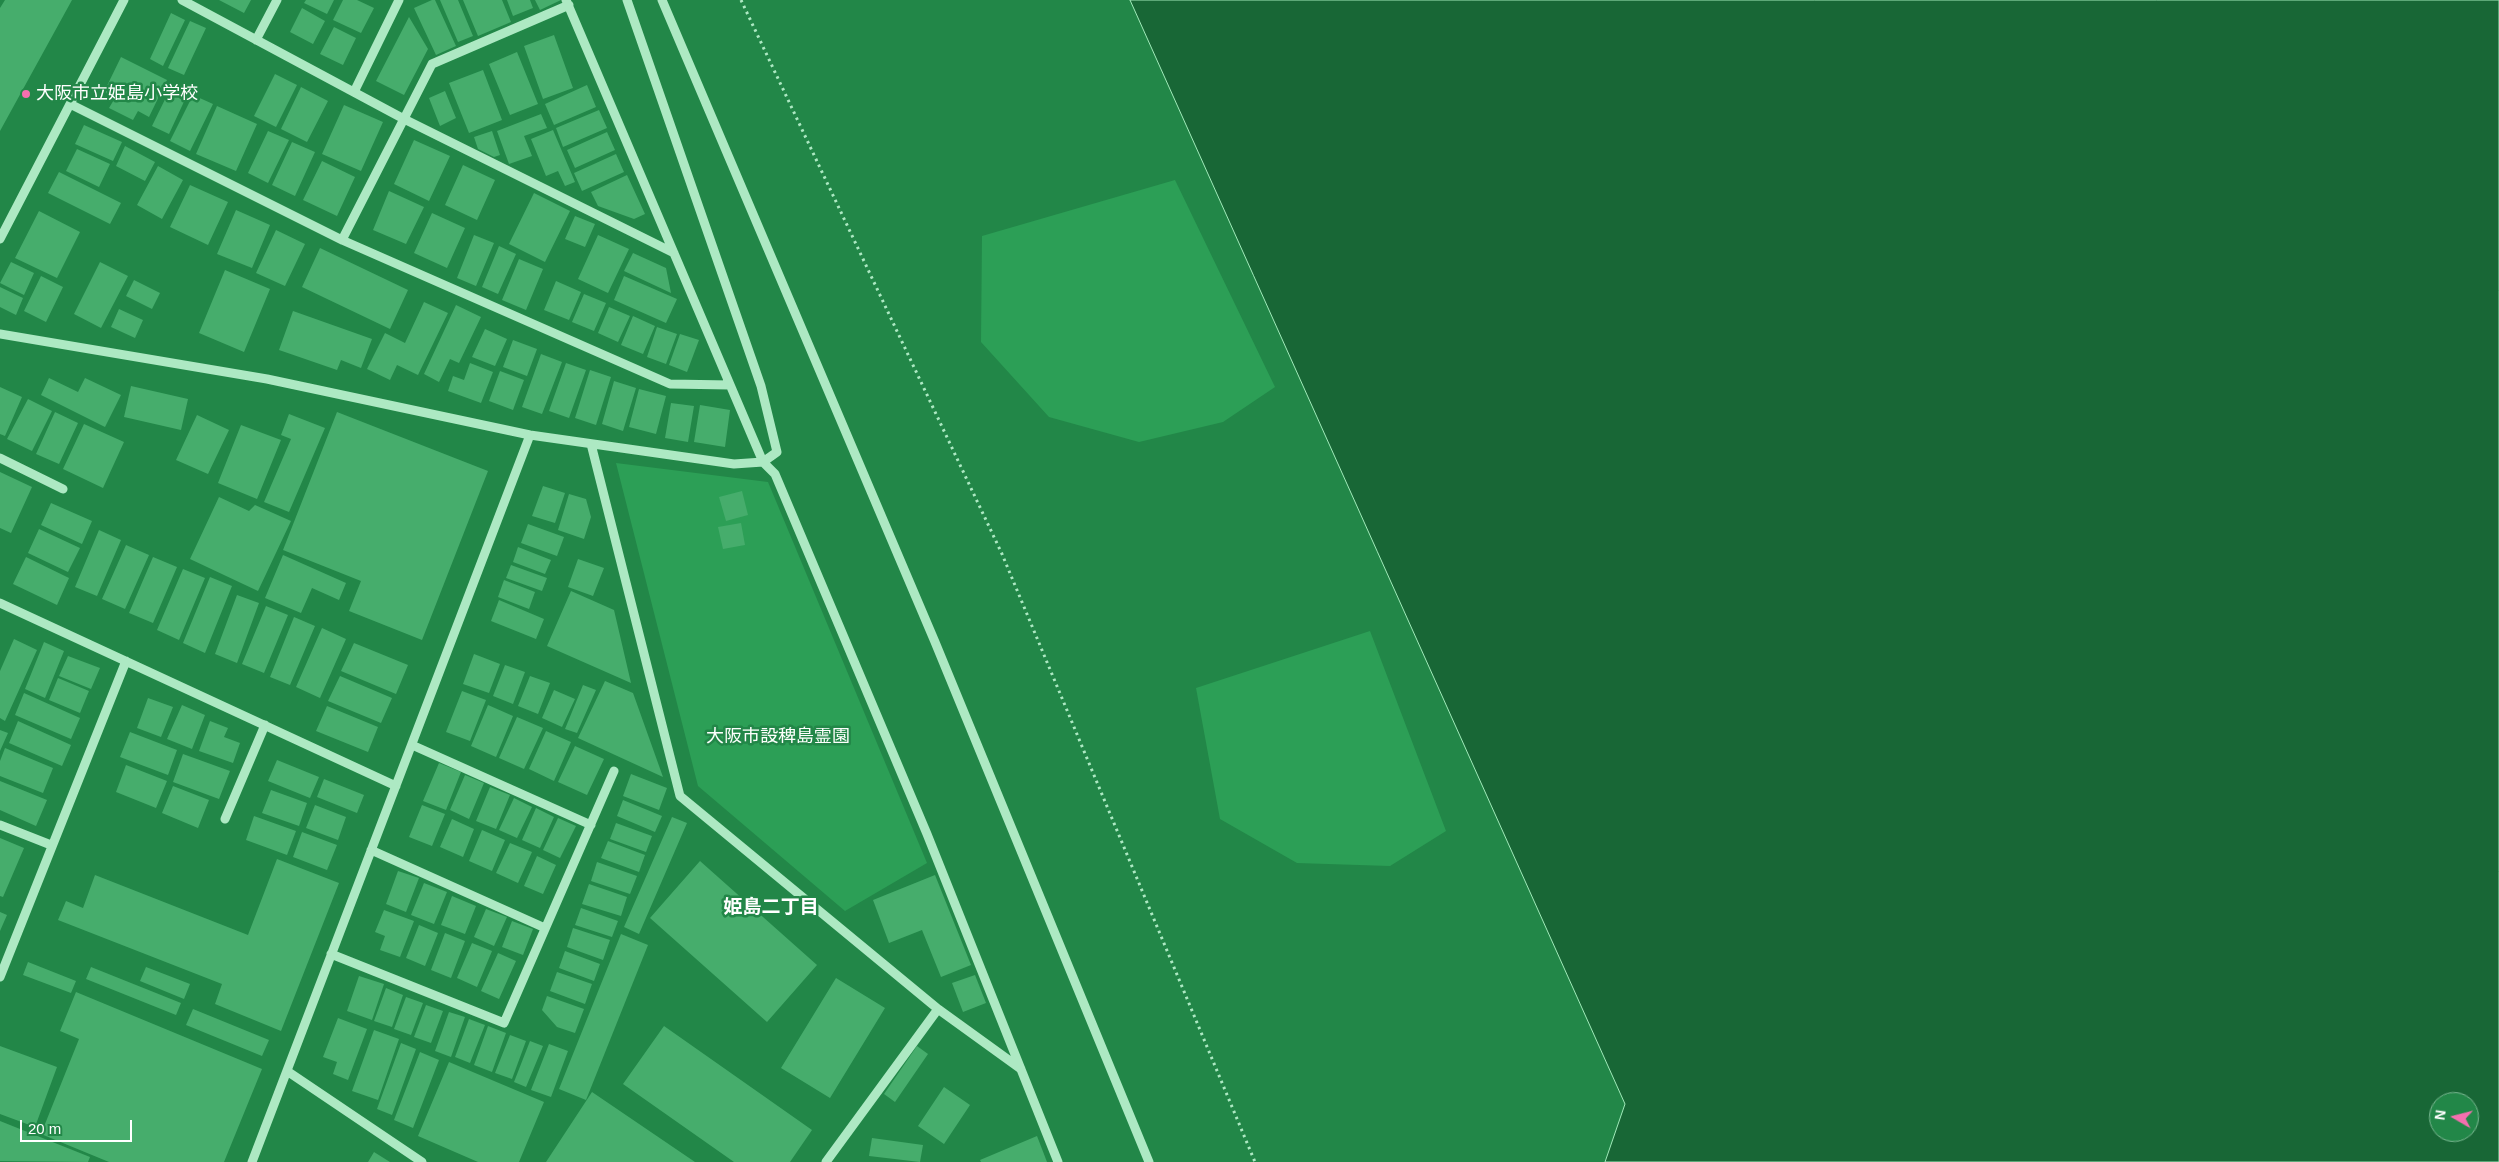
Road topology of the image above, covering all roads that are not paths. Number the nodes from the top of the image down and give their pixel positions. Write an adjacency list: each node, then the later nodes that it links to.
1 (124, 0): 10 (street)
2 (182, 0): 8 (street)
3 (276, 0): 8 (street)
4 (400, 0): 9 (street)
5 (627, 0): 20 (street)
6 (662, 0): 43 (street)
7 (568, 3): 11 (street); 14 (street)
8 (256, 40): 9 (street)
9 (354, 92): 11 (street)
10 (70, 104): 12 (street); 13 (street)
11 (404, 118): 13 (street); 14 (street)
12 (0, 240)
13 (342, 240): 16 (street)
14 (674, 253): 16 (street)
15 (0, 334): 17 (street)
16 (730, 385): 20 (street)
17 (530, 436): 18 (street); 25 (street)
18 (591, 444): 20 (street); 36 (street)
19 (0, 458): 21 (street)
20 (763, 462): 37 (street)
21 (63, 489)
22 (0, 603): 23 (street)
23 (126, 661): 24 (street); 31 (street)
24 (265, 725): 27 (street); 28 (street)
25 (412, 745): 27 (street); 30 (street)
26 (614, 771): 30 (street)
27 (396, 786): 32 (street)
28 (225, 819)
29 (0, 825): 31 (street)
30 (591, 825): 33 (street)
31 (51, 845): 35 (street)
32 (371, 850): 33 (street); 34 (street)
33 (545, 928): 34 (street)
34 (331, 954): 38 (street)
35 (0, 977)
36 (938, 1009): 37 (street); 41 (street)
37 (1021, 1069): 42 (street)
38 (286, 1071): 39 (street); 40 (street)
39 (252, 1162)
40 (422, 1162)
41 (826, 1162)
42 (1058, 1162)
43 (1149, 1162)

